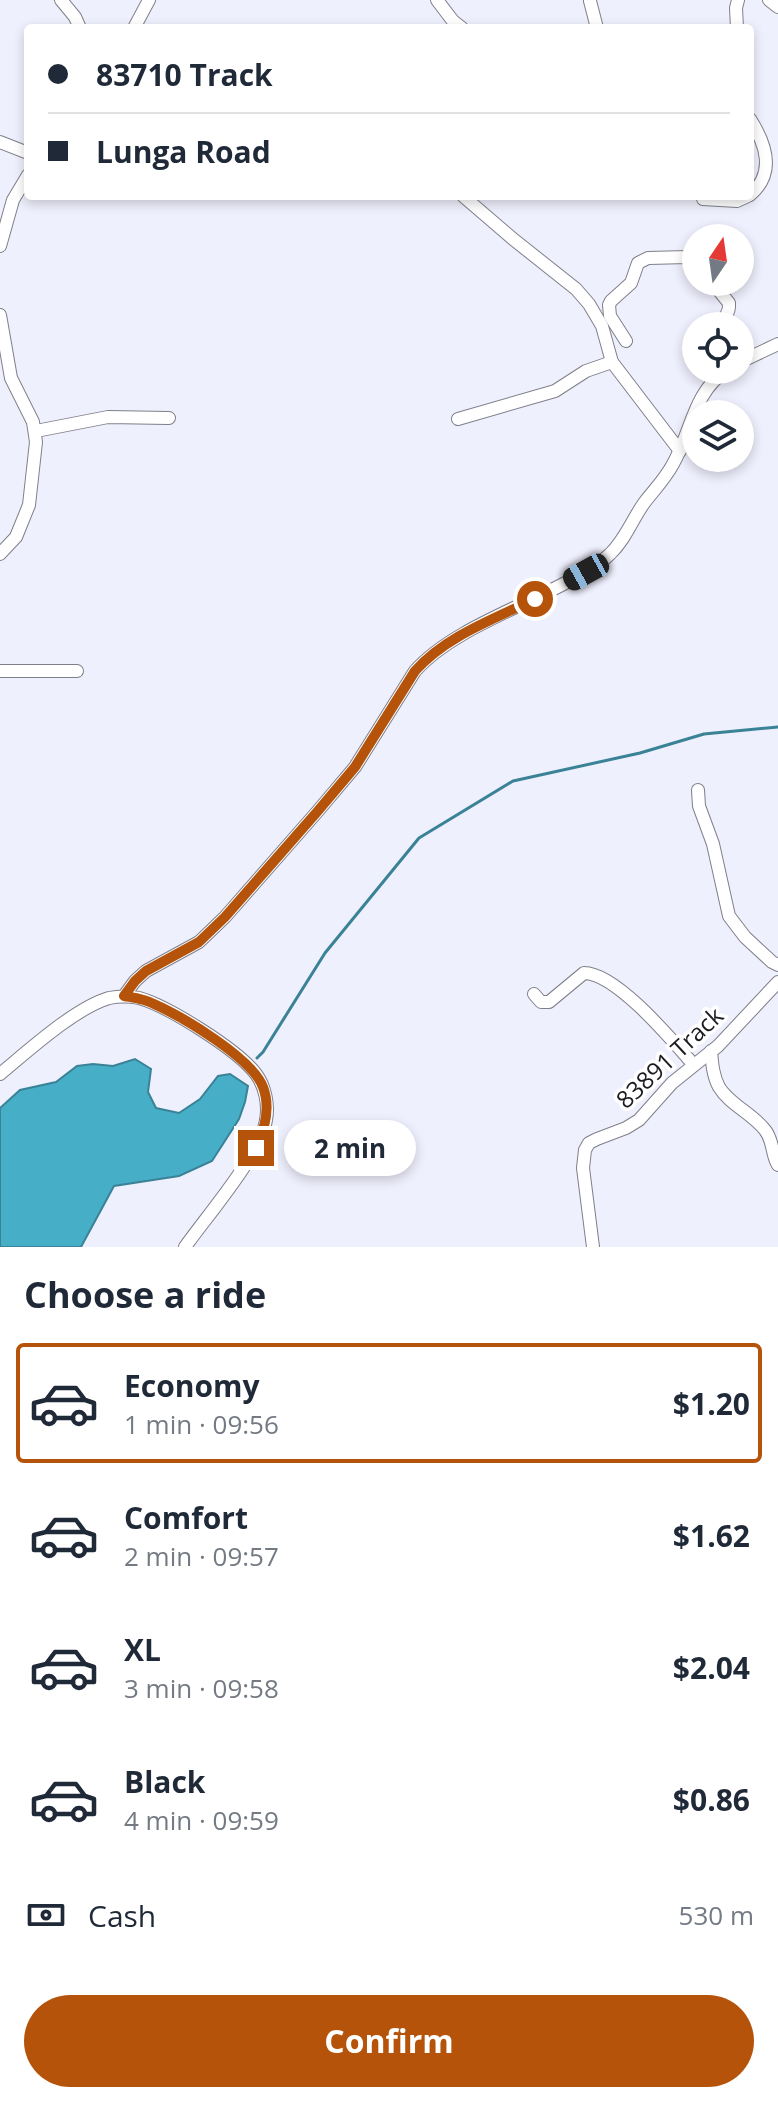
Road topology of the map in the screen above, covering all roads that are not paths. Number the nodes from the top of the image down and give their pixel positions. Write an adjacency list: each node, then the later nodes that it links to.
1 (61, 0): 8 (street)
2 (149, 0): 9 (street)
3 (437, 0): 10 (street)
4 (738, 0): 12 (street)
5 (769, 0): 7 (street)
6 (590, 1): 11 (street)
7 (778, 7)
8 (78, 24)
9 (136, 24)
10 (457, 24)
11 (596, 24)
12 (737, 24)
13 (754, 127): 17 (street)
14 (0, 142): 15 (street)
15 (24, 151)
16 (24, 182): 18 (street)
17 (754, 191)
18 (13, 200): 20 (street); 21 (street)
19 (468, 200): 27 (street)
20 (0, 215)
21 (0, 246)
22 (682, 260): 24 (street)
23 (0, 315): 31 (street)
24 (626, 341)
25 (778, 344): 26 (street)
26 (754, 355)
27 (612, 362): 30 (street); 32 (street)
28 (711, 384): 32 (street)
29 (169, 418): 31 (street)
30 (458, 419)
31 (36, 431): 33 (street)
32 (680, 451): 40 (street)
33 (0, 554)
34 (0, 671): 35 (street)
35 (77, 671)
36 (698, 790): 37 (street)
37 (778, 965)
38 (778, 982): 41 (street, 83891 Track)
39 (534, 994): 42 (street)
40 (124, 996): 43 (street); 45 (street)
41 (711, 1051): 42 (street, 83891 Track); 44 (street)
42 (693, 1064): 46 (street, 83891 Track)
43 (0, 1074)
44 (778, 1165)
45 (185, 1247)
46 (593, 1247)

